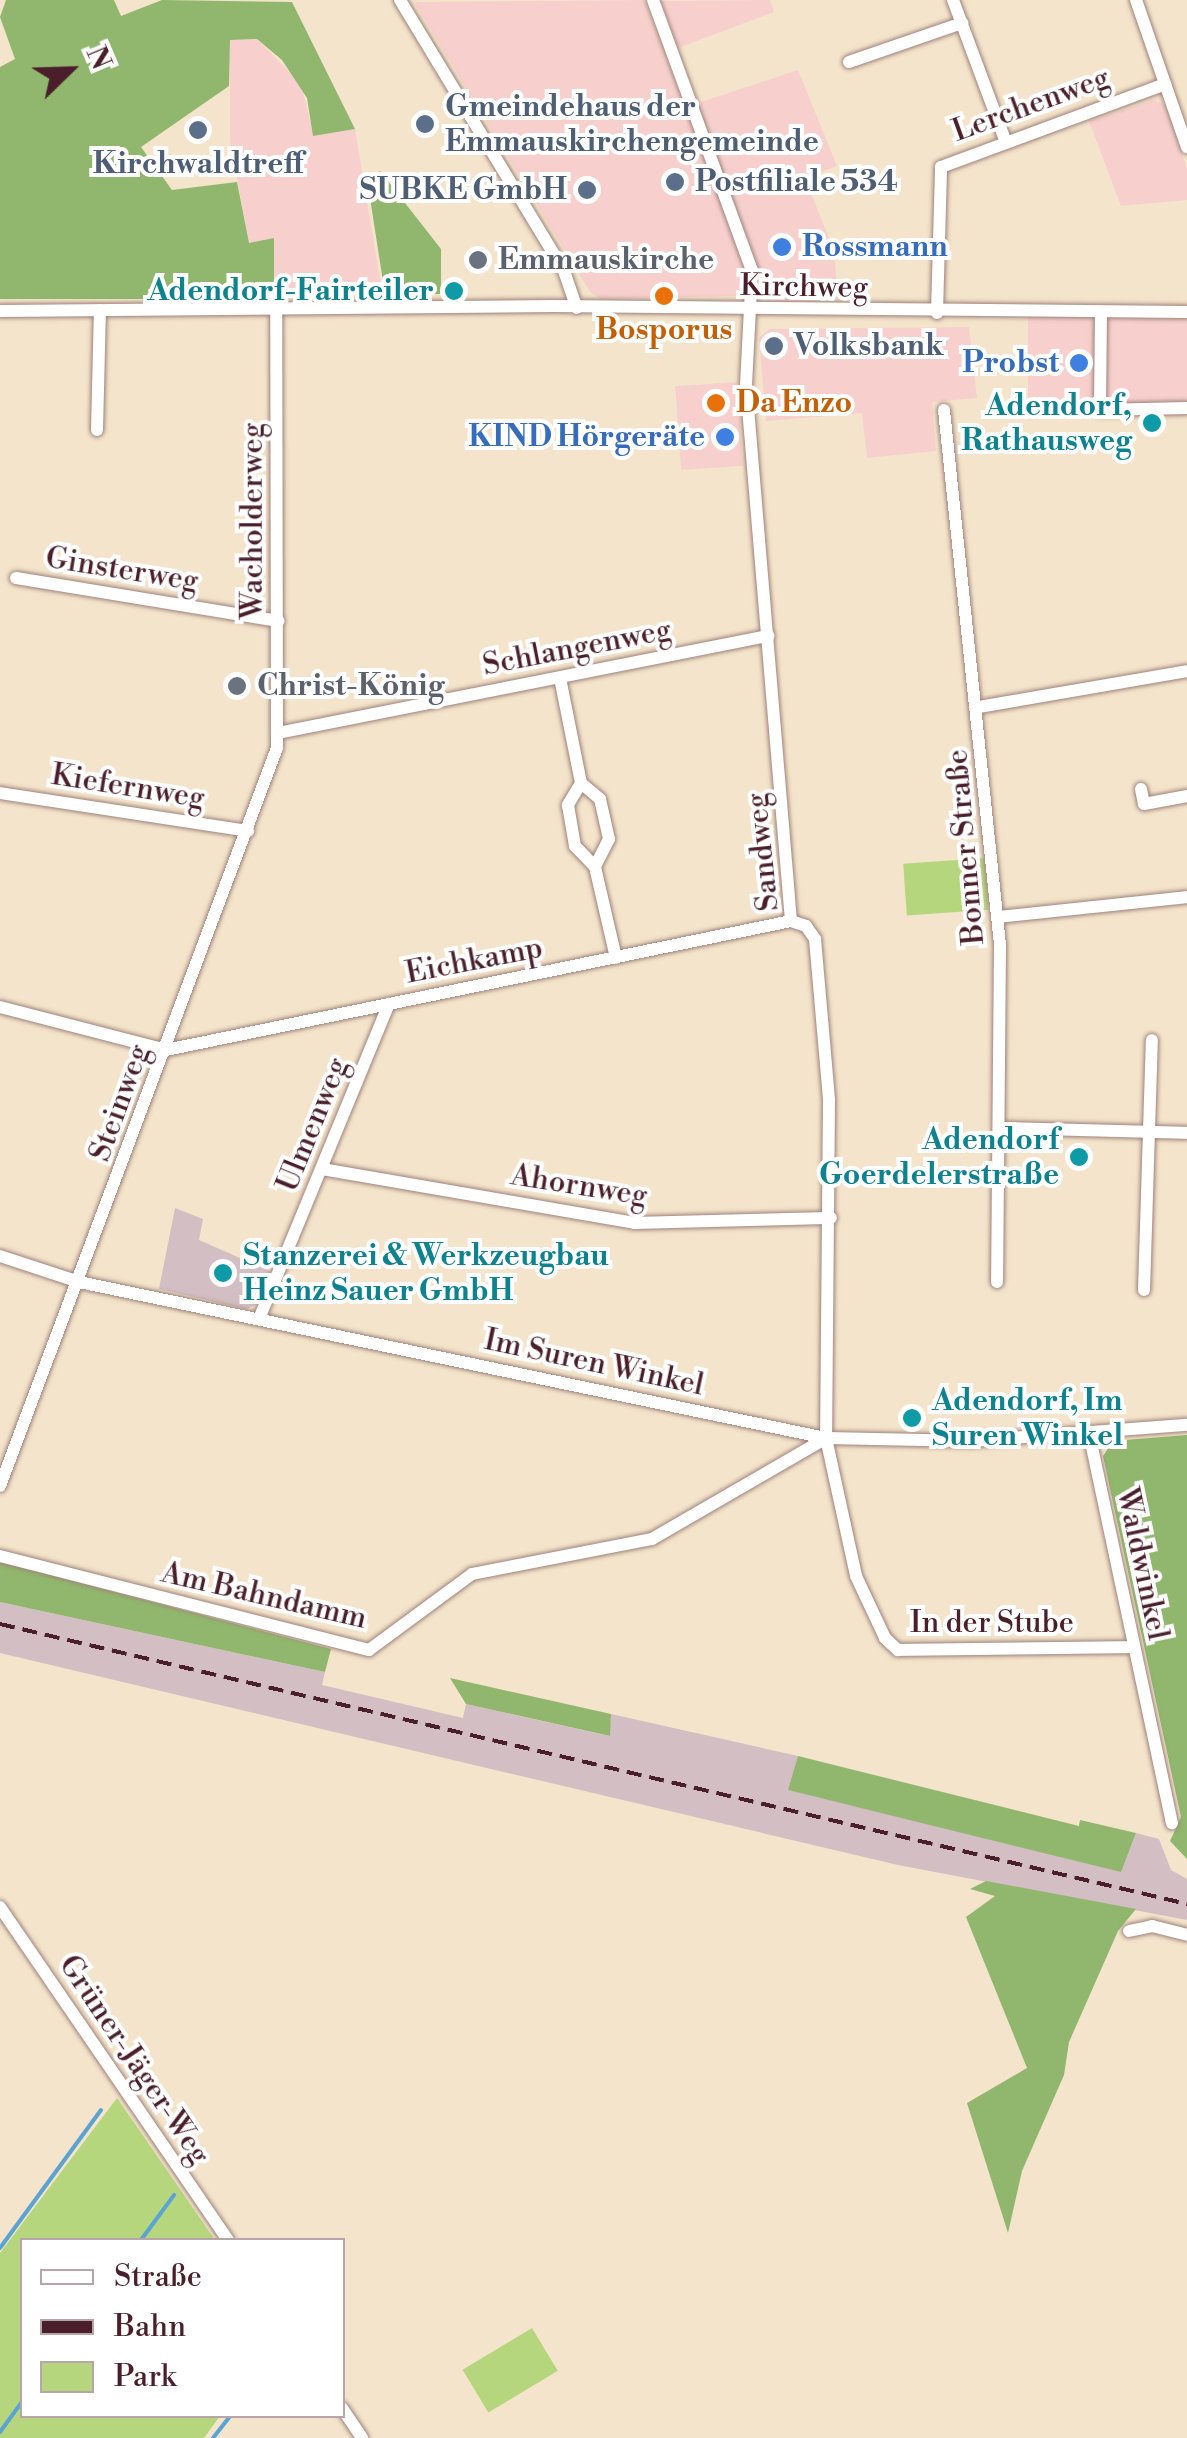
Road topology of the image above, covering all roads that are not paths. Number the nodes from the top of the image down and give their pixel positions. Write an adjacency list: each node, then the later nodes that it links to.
1 (400, 0): 10 (street)
2 (653, 0): 14 (street, Sandweg)
3 (953, 0): 5 (street)
4 (1136, 0): 7 (street)
5 (962, 23): 6 (street); 8 (street)
6 (849, 62)
7 (1165, 84): 8 (street, Lerchenweg); 9 (street)
8 (1006, 140): 17 (street, Lerchenweg)
9 (1187, 148)
10 (577, 308): 12 (street, Kirchweg); 14 (street, Kirchweg)
11 (100, 310): 12 (street, Kirchweg); 13 (street, Kirchweg); 20 (street)
12 (276, 310): 22 (street, Wacholderweg)
13 (0, 311)
14 (755, 312): 17 (street, Kirchweg); 23 (street, Sandweg)
15 (1102, 312): 16 (street, Kirchweg); 17 (street, Kirchweg); 18 (street)
16 (1187, 312)
17 (936, 313)
18 (1187, 408)
19 (944, 410): 26 (street, Bonner Straße)
20 (98, 430)
21 (16, 578): 22 (street, Ginsterweg)
22 (278, 621): 27 (street, Wacholderweg)
23 (768, 636): 25 (street, Schlangenweg); 36 (street, Sandweg)
24 (1187, 670): 26 (street)
25 (560, 678): 27 (street, Schlangenweg); 28 (street)
26 (979, 707): 35 (street, Bonner Straße)
27 (278, 733): 32 (street, Steinweg)
28 (581, 784): 33 (street); 33 (street)
29 (1141, 788): 31 (street)
30 (0, 794): 32 (street, Kiefernweg)
31 (1187, 796)
32 (248, 831): 41 (street, Steinweg)
33 (595, 867): 37 (street)
34 (1187, 897): 35 (street)
35 (998, 917): 42 (street, Bonner Straße)
36 (792, 921): 37 (street, Eichkamp); 46 (street, Sandweg)
37 (616, 958): 38 (street, Eichkamp)
38 (388, 1004): 41 (street, Eichkamp); 45 (street, Ulmenweg)
39 (0, 1007): 41 (street)
40 (1152, 1040): 44 (street)
41 (166, 1050): 48 (street, Steinweg)
42 (1001, 1128): 44 (street); 49 (street, Bonner Straße)
43 (1187, 1133): 44 (street)
44 (1148, 1134): 50 (street)
45 (322, 1169): 46 (street, Ahornweg); 51 (street, Ulmenweg)
46 (831, 1218): 54 (street, Sandweg)
47 (0, 1256): 48 (street, Im Suren Winkel)
48 (80, 1282): 51 (street, Im Suren Winkel); 55 (street, Steinweg)
49 (997, 1282)
50 (1144, 1290)
51 (259, 1319): 54 (street, Im Suren Winkel)
52 (1187, 1425): 53 (street, Im Suren Winkel)
53 (1090, 1432): 54 (street, Im Suren Winkel); 57 (street, Waldwinkel)
54 (826, 1438): 56 (street, Am Bahndamm); 57 (street, In der Stube)
55 (0, 1486)
56 (0, 1556)
57 (1134, 1647): 58 (street, Waldwinkel)
58 (1172, 1822)
59 (0, 1908): 62 (street, Grüner-Jäger-Weg)
60 (1129, 1931): 61 (street)
61 (1187, 1934)
62 (227, 2238)
63 (345, 2412): 64 (street)
64 (362, 2438)

